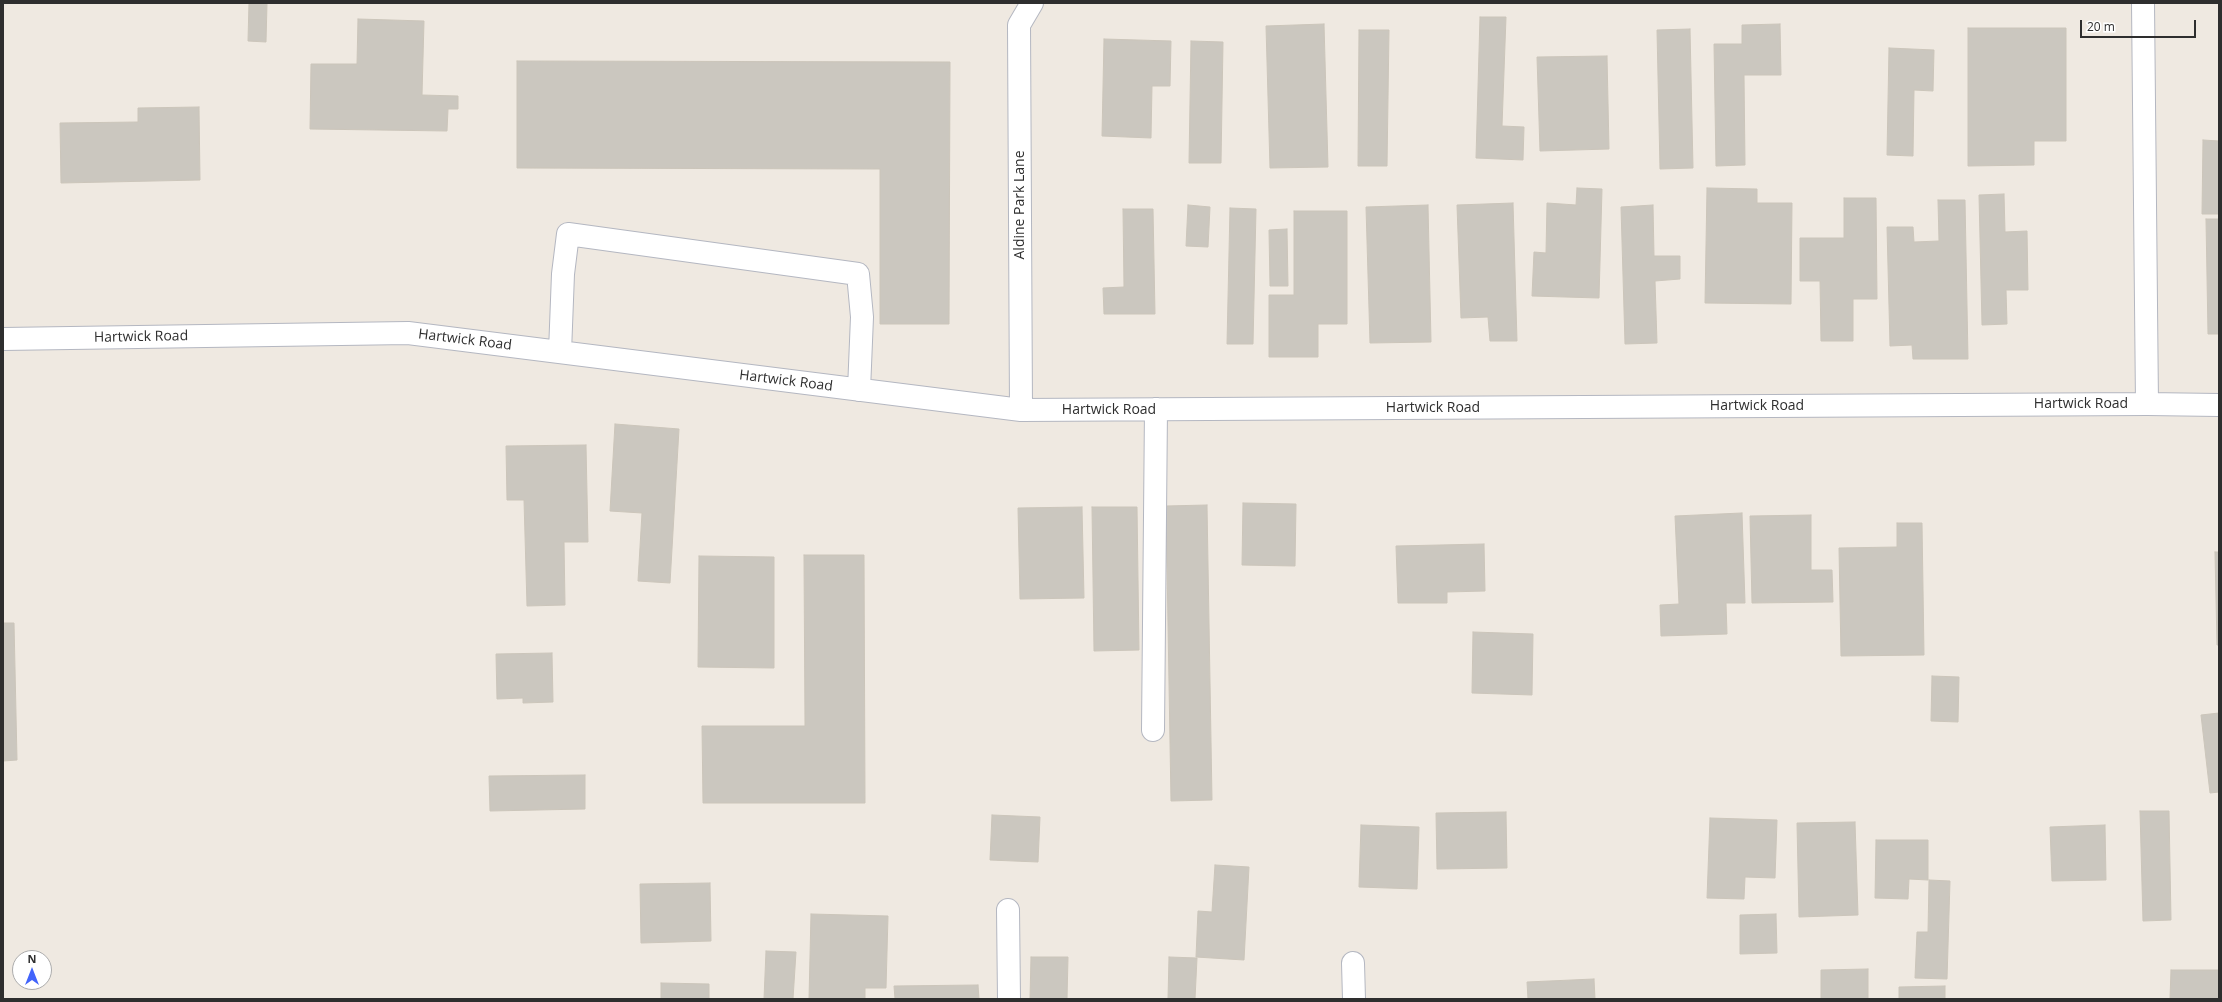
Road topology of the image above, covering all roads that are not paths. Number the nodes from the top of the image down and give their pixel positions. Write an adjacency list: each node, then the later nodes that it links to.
1 (1032, 3): 9 (street, Aldine Park Lane)
2 (2143, 3): 6 (street)
3 (3, 339): 4 (street, Hartwick Road)
4 (560, 352): 5 (street, Hartwick Road); 5 (street)
5 (860, 390): 9 (street, Hartwick Road)
6 (2147, 404): 7 (street, Hartwick Road); 8 (street, Hartwick Road)
7 (2219, 405)
8 (1156, 409): 9 (street, Hartwick Road); 10 (street)
9 (1021, 410)
10 (1153, 730)
11 (1008, 910): 13 (street)
12 (1353, 963): 14 (street)
13 (1009, 999)
14 (1354, 999)

